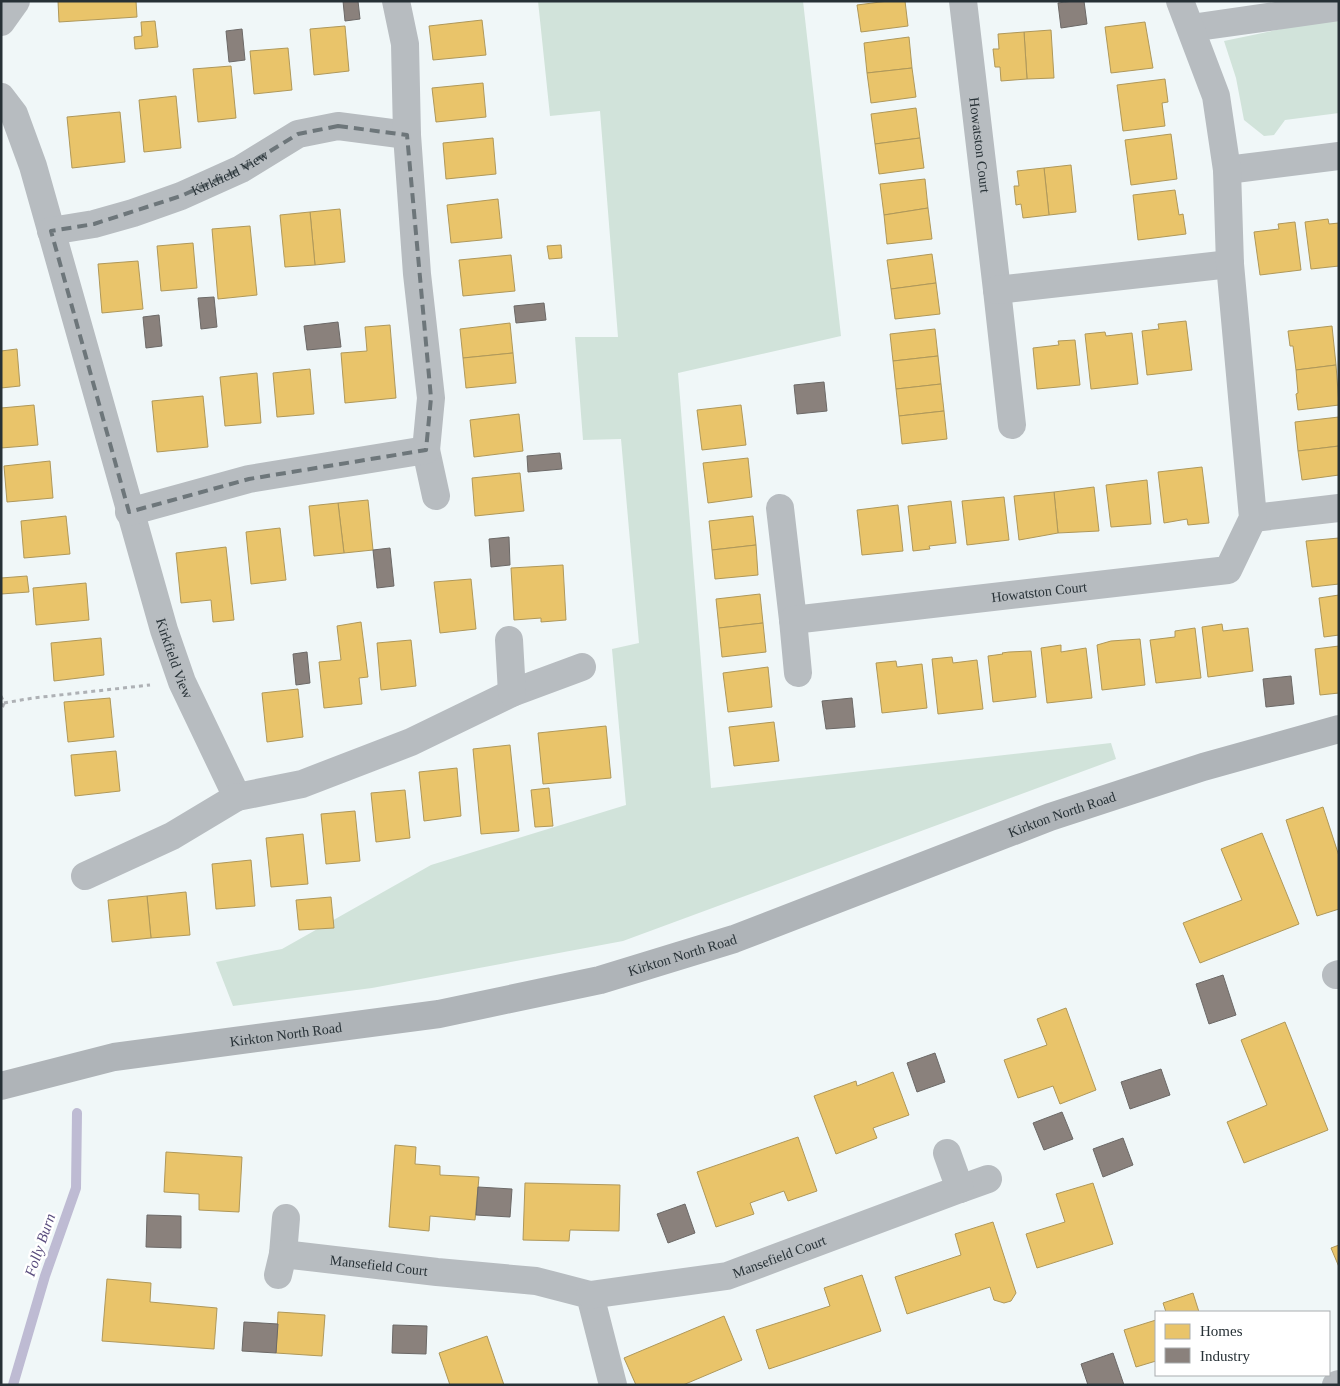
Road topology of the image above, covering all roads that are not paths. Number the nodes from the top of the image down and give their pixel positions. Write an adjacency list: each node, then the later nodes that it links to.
1 (16, 1): 6 (street)
2 (396, 1): 9 (street)
3 (964, 1): 14 (street, Howatston Court)
4 (1180, 1): 7 (street)
5 (1339, 6): 7 (street)
6 (1, 22)
7 (1191, 28): 11 (street)
8 (1, 97): 12 (street, Kirkfield View)
9 (407, 135): 12 (street, Kirkfield View); 16 (street)
10 (1339, 156): 11 (street)
11 (1227, 170): 13 (street)
12 (50, 230): 20 (street, Kirkfield View)
13 (1230, 264): 14 (street); 21 (street)
14 (998, 290): 15 (street, Howatston Court)
15 (1012, 425)
16 (426, 450): 17 (street); 20 (street)
17 (436, 496)
18 (780, 508): 22 (street)
19 (1339, 508): 21 (street)
20 (129, 512): 28 (street, Kirkfield View)
21 (1253, 518): 22 (street, Howatston Court)
22 (793, 620): 25 (street)
23 (509, 640): 26 (street)
24 (582, 667): 26 (street)
25 (798, 673)
26 (512, 693): 28 (street)
27 (1339, 729): 30 (main road, Kirkton North Road)
28 (237, 797): 29 (street)
29 (85, 876)
30 (1, 1086)
31 (948, 1153): 33 (street)
32 (988, 1178): 33 (street, Mansefield Court)
33 (960, 1189): 35 (street, Mansefield Court)
34 (286, 1218): 35 (street, Mansefield Court)
35 (590, 1294): 36 (street)
36 (613, 1385)

